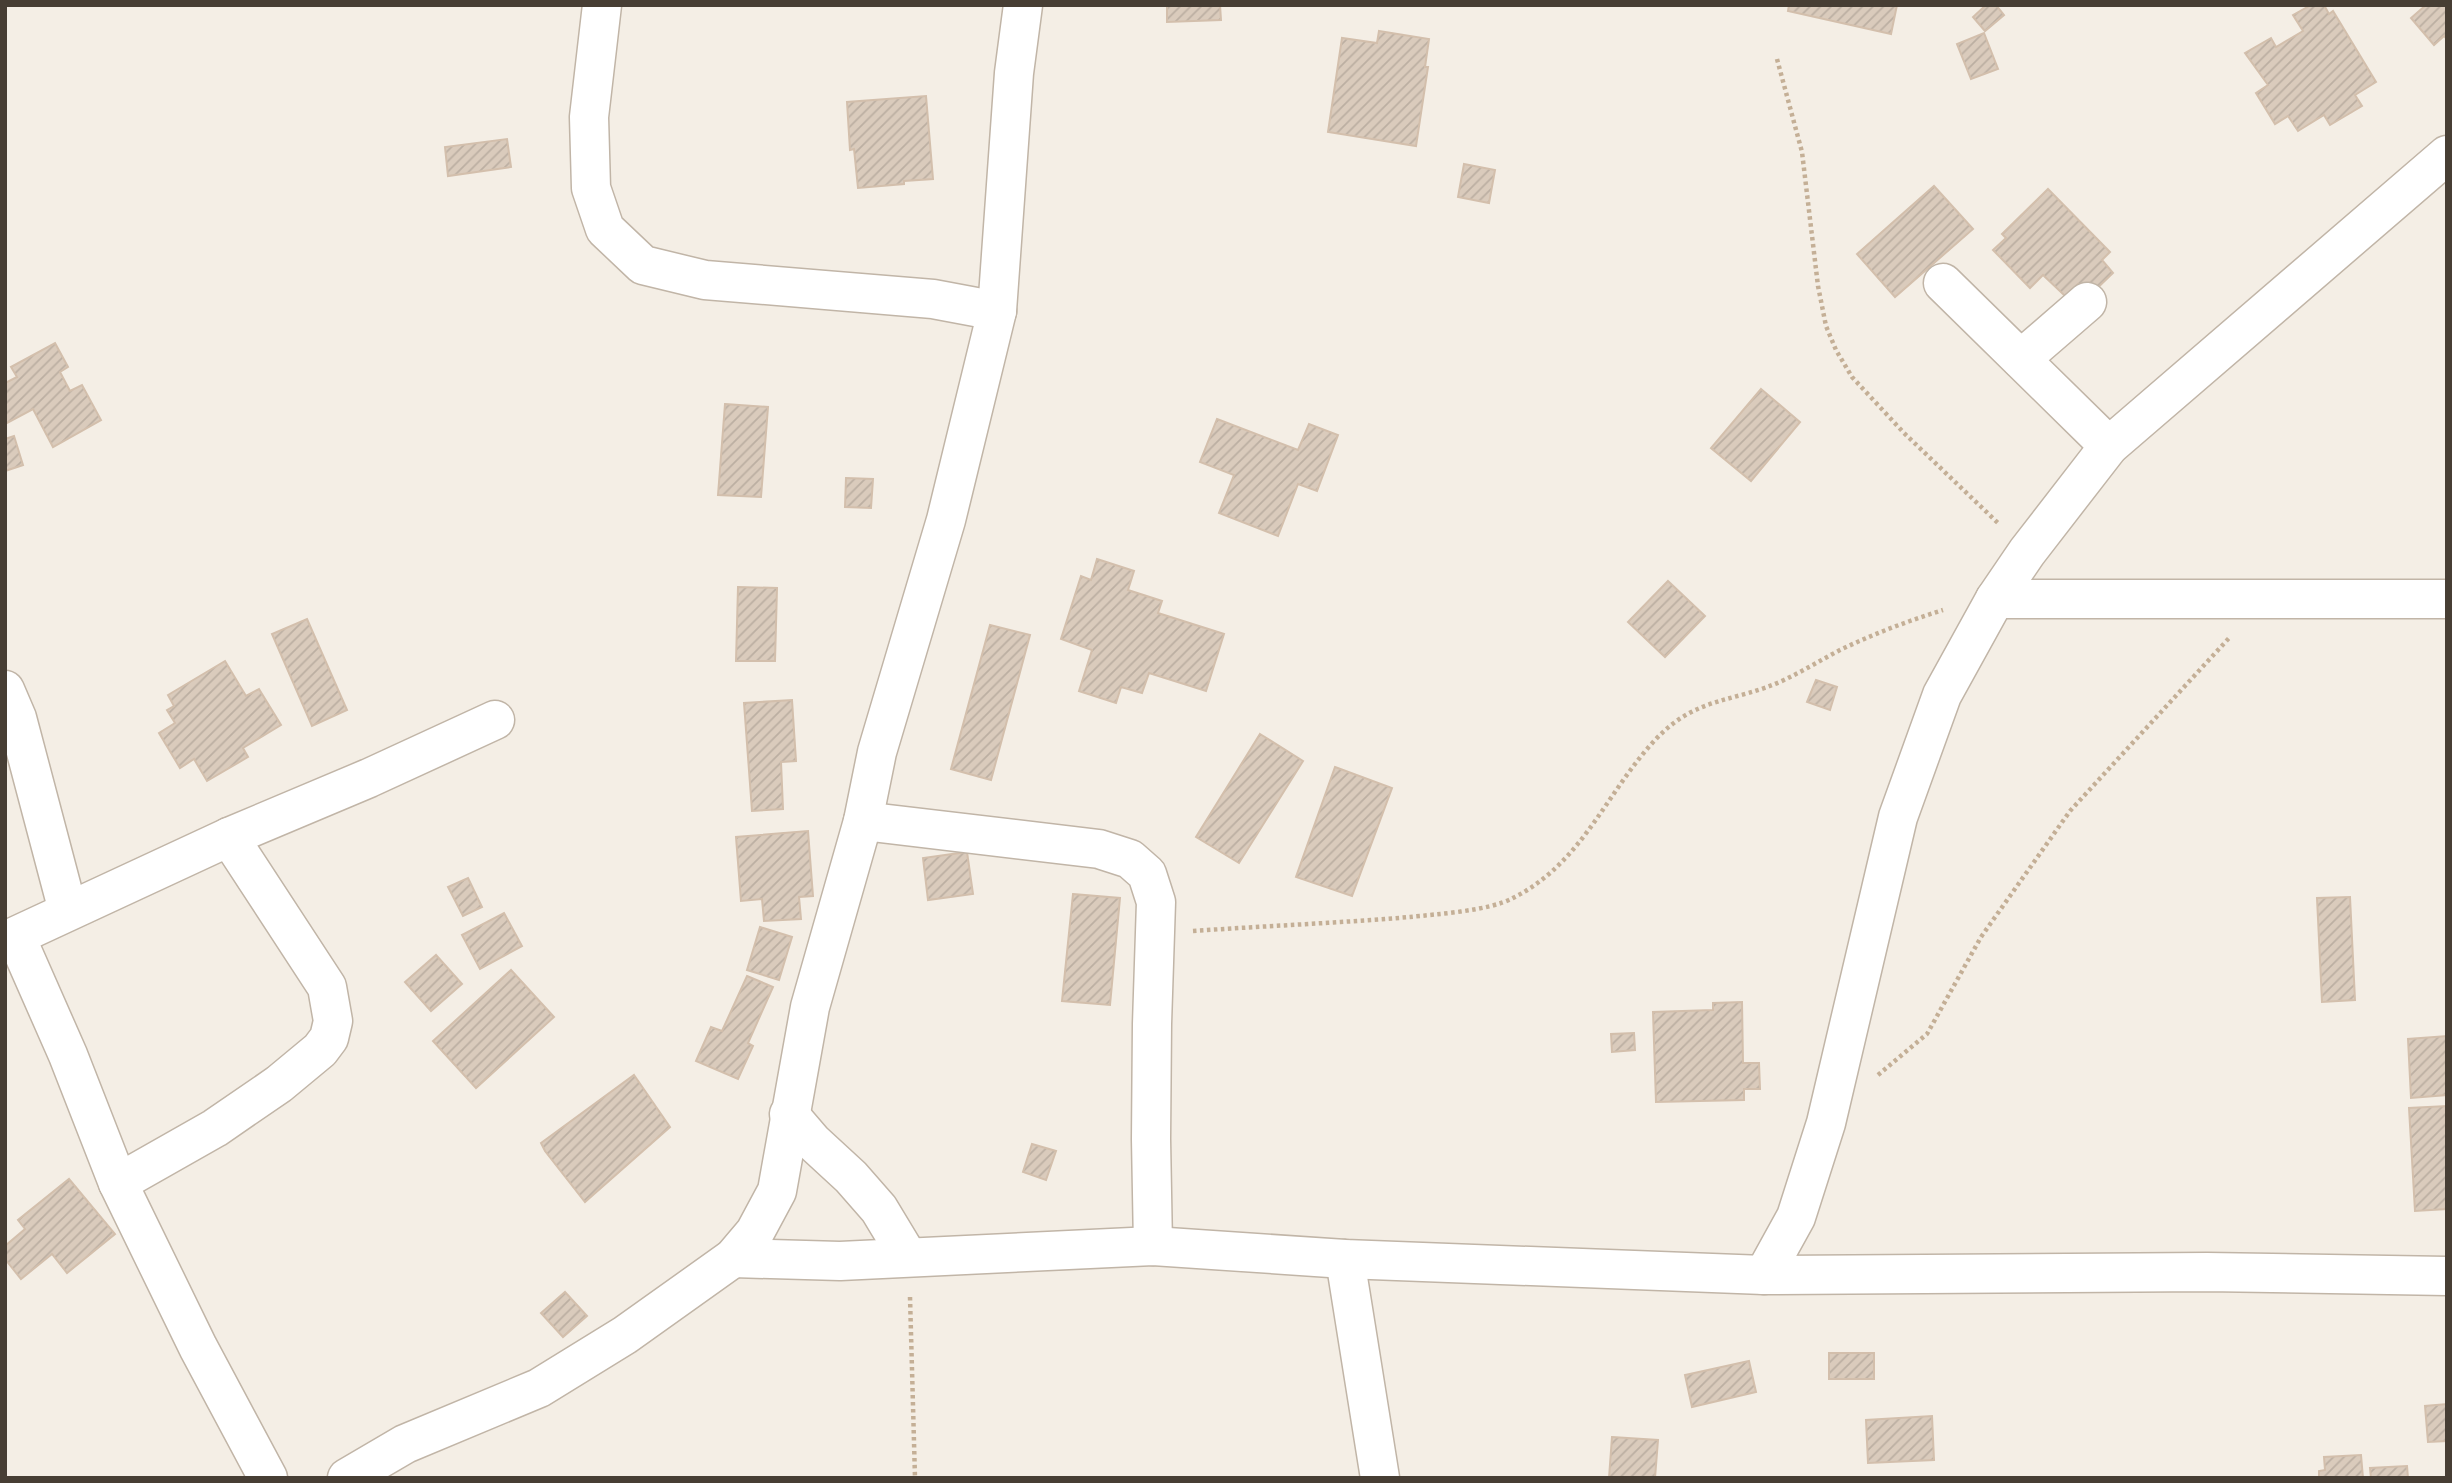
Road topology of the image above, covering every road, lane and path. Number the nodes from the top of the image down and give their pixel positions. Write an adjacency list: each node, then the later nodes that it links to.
1 (602, 5): 7 (street)
2 (1023, 5): 7 (street)
3 (1777, 59): 10 (path)
4 (2447, 155): 9 (street)
5 (1944, 283): 8 (street)
6 (2087, 302): 8 (street)
7 (997, 311): 16 (street)
8 (2021, 359): 9 (street)
9 (2109, 446): 10 (street)
10 (2027, 552): 12 (street)
11 (2266, 598): 12 (street); 13 (street); 21 (path)
12 (1995, 599): 19 (path); 28 (street)
13 (2447, 599)
14 (5, 690): 18 (street)
15 (495, 720): 17 (street)
16 (863, 821): 19 (street); 22 (street)
17 (229, 837): 18 (street); 23 (street)
18 (68, 911): 20 (street)
19 (1157, 933): 24 (street)
20 (10, 939): 23 (street)
21 (1872, 1081)
22 (789, 1114): 25 (street); 26 (street)
23 (118, 1183): 30 (street)
24 (1153, 1246): 25 (street); 27 (street)
25 (908, 1257): 26 (street); 32 (path)
26 (733, 1258): 31 (street)
27 (1345, 1259): 28 (street); 33 (street)
28 (1763, 1275): 29 (street)
29 (2447, 1276)
30 (268, 1478)
31 (347, 1478)
32 (915, 1478)
33 (1380, 1478)

